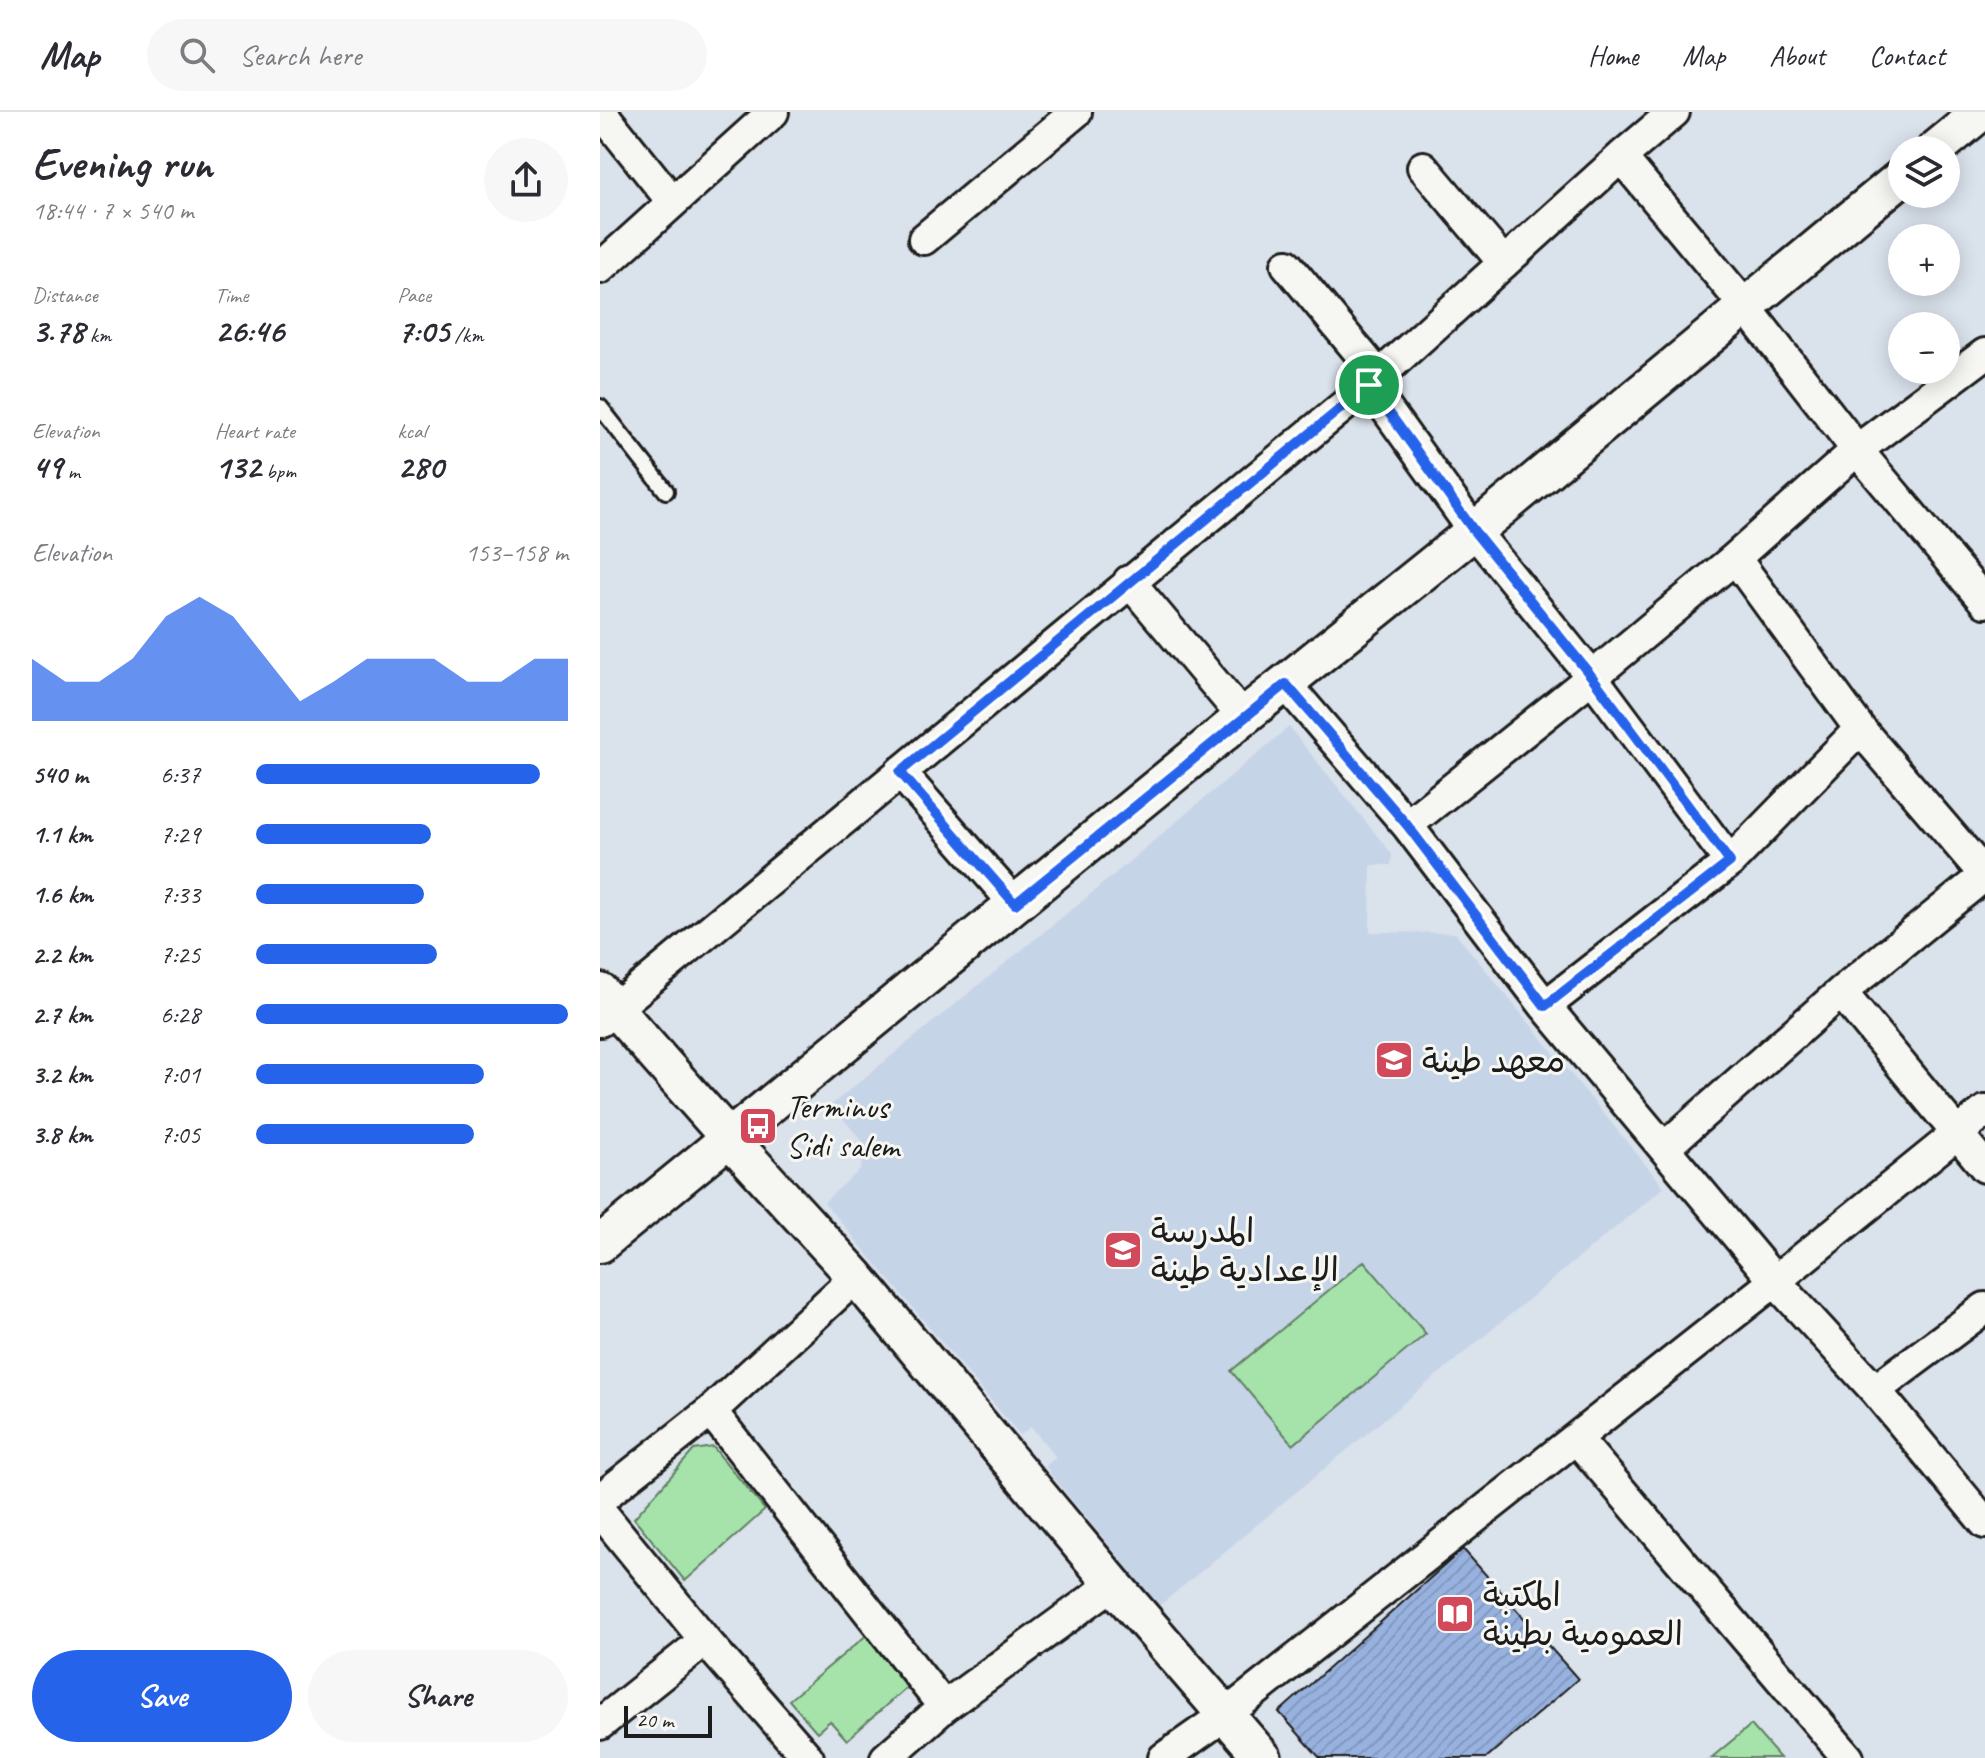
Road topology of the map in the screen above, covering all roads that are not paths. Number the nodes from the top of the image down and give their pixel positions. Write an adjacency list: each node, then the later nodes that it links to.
1 (601, 112): 10 (street)
2 (773, 112): 10 (street)
3 (1076, 112): 11 (street)
4 (1674, 112): 7 (street)
5 (1981, 112): 6 (street)
6 (1952, 136)
7 (1621, 157): 12 (street); 15 (street)
8 (1423, 167): 12 (street)
9 (1888, 189): 15 (street)
10 (672, 201): 14 (street)
11 (924, 239)
12 (1504, 263): 17 (street)
13 (1287, 265): 17 (street)
14 (600, 268)
15 (1745, 306): 19 (street); 21 (street)
16 (1985, 354): 19 (street)
17 (1374, 380): 21 (street); 23 (street)
18 (600, 407): 20 (lane)
19 (1857, 450): 22 (street); 24 (street)
20 (666, 491)
21 (1474, 531): 25 (street); 26 (street)
22 (1735, 558): 25 (street); 28 (street)
23 (1129, 581): 27 (street); 29 (street)
24 (1985, 602)
25 (1592, 677): 30 (street); 31 (street)
26 (1286, 684): 27 (street); 30 (street)
27 (1243, 717): 33 (street)
28 (1860, 729): 31 (street); 32 (street)
29 (900, 772): 33 (street); 36 (street)
30 (1407, 825): 35 (street)
31 (1730, 862): 35 (street)
32 (1985, 875): 34 (street)
33 (1015, 904): 39 (street)
34 (1841, 992): 38 (street); 40 (street)
35 (1545, 1006): 40 (street)
36 (605, 1007): 39 (street)
37 (1985, 1111): 38 (street)
38 (1957, 1134): 41 (street); 44 (street)
39 (729, 1138): 42 (street); 43 (street)
40 (1664, 1148): 44 (street)
41 (1985, 1167)
42 (600, 1244)
43 (856, 1277): 47 (street); 52 (street)
44 (1775, 1281): 46 (street); 48 (street)
45 (1985, 1308): 46 (street)
46 (1875, 1390): 51 (street)
47 (711, 1411): 49 (street); 54 (street)
48 (1576, 1438): 55 (street); 61 (street)
49 (600, 1499)
50 (600, 1511): 53 (street)
51 (1985, 1523)
52 (1113, 1584): 54 (street); 55 (street)
53 (705, 1640): 56 (street); 57 (street)
54 (944, 1707): 58 (street)
55 (1225, 1715): 59 (street); 60 (street)
56 (600, 1724)
57 (808, 1758)
58 (886, 1758)
59 (1164, 1758)
60 (1263, 1758)
61 (1848, 1758)

